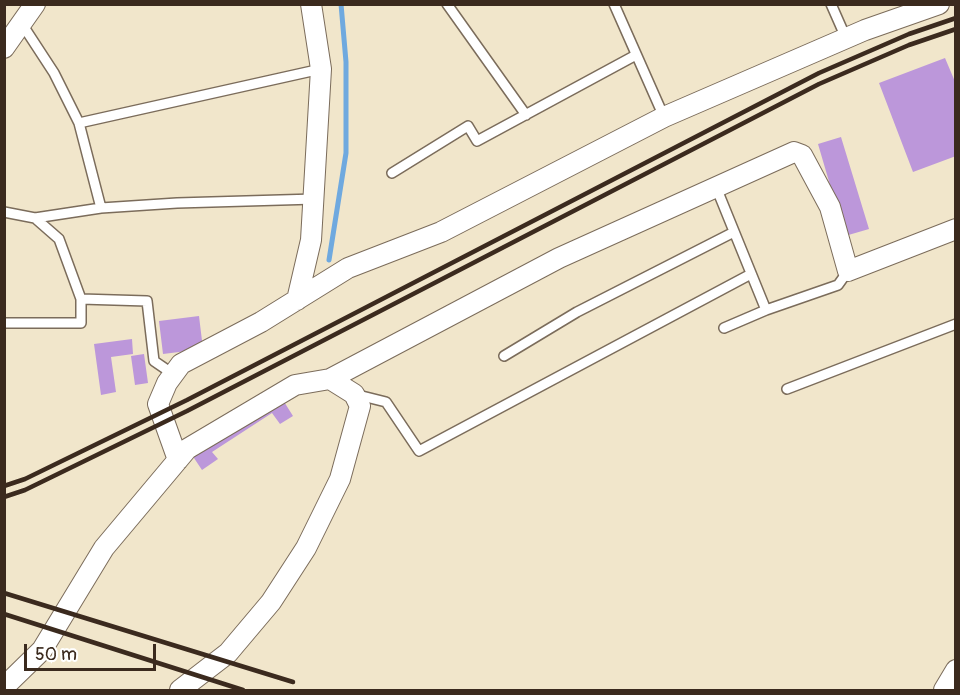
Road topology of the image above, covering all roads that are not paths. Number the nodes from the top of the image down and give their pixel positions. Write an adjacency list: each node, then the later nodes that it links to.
1 (35, 4): 7 (street)
2 (311, 4): 11 (street)
3 (447, 4): 12 (lane)
4 (614, 4): 10 (lane)
5 (831, 4): 8 (lane)
6 (939, 4): 8 (street)
7 (22, 24): 9 (street); 14 (lane)
8 (846, 38): 13 (street)
9 (4, 48)
10 (636, 54): 12 (lane); 13 (lane)
11 (321, 69): 14 (lane); 17 (street)
12 (526, 115): 15 (lane)
13 (664, 117): 26 (street)
14 (79, 123): 18 (lane)
15 (392, 173)
16 (716, 187): 22 (lane); 23 (street); 33 (street)
17 (315, 199): 18 (lane); 26 (street)
18 (101, 208): 20 (lane)
19 (4, 212): 20 (lane)
20 (34, 218): 25 (lane)
21 (956, 229): 23 (street)
22 (734, 232): 24 (lane); 31 (lane)
23 (848, 271): 27 (lane)
24 (751, 274): 27 (lane); 35 (lane)
25 (81, 299): 28 (lane); 32 (lane)
26 (297, 300): 32 (street)
27 (766, 310): 30 (lane)
28 (4, 324)
29 (956, 324): 34 (lane)
30 (724, 328)
31 (504, 356)
32 (173, 374): 36 (street)
33 (330, 379): 35 (street); 36 (street)
34 (787, 389)
35 (354, 394): 39 (street)
36 (178, 460): 38 (street)
37 (956, 670): 40 (street)
38 (4, 687)
39 (180, 690)
40 (944, 690)

